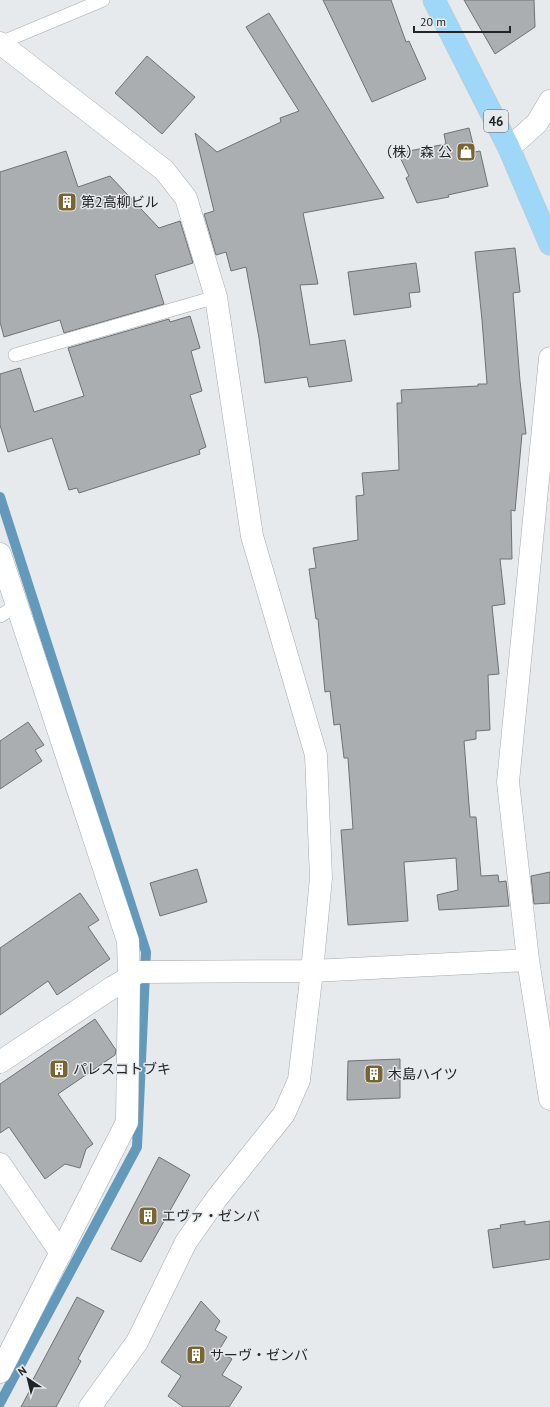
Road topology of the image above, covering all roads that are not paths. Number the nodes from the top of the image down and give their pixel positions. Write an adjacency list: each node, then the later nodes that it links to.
1 (103, 0): 3 (lane)
2 (434, 0): 5 (main road, 46)
3 (0, 43): 7 (street)
4 (550, 101): 5 (street)
5 (510, 148): 6 (main road, 46)
6 (550, 244)
7 (216, 297): 8 (lane); 13 (street)
8 (15, 355)
9 (550, 358): 12 (street)
10 (0, 554): 11 (street)
11 (8, 611): 14 (street)
12 (528, 960): 13 (street); 16 (street)
13 (312, 971): 14 (street); 20 (street)
14 (134, 975): 15 (street); 18 (street)
15 (0, 1062)
16 (550, 1099)
17 (0, 1164): 18 (street)
18 (61, 1252): 19 (street)
19 (0, 1372)
20 (90, 1407)

